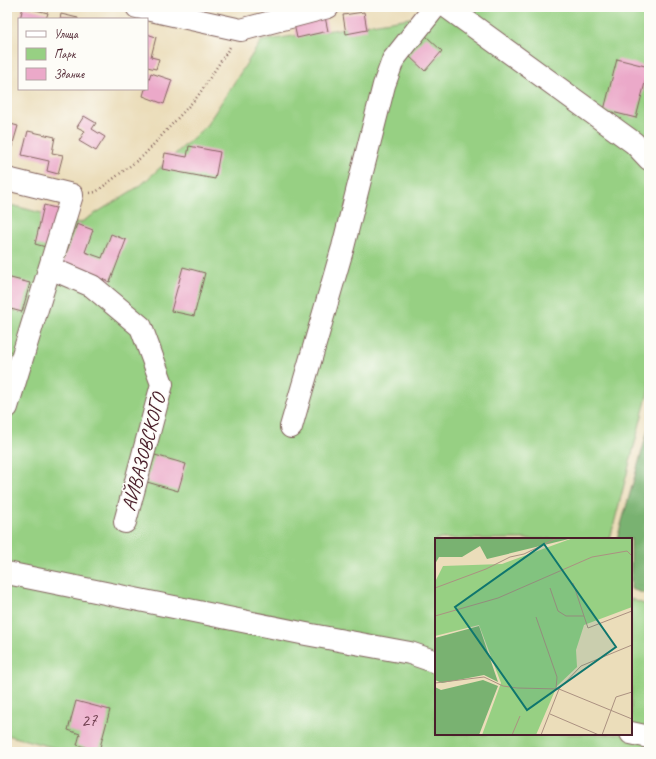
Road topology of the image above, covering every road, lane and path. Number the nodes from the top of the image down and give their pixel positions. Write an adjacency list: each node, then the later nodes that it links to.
1 (137, 7): 5 (street)
2 (328, 7): 5 (street)
3 (435, 7): 11 (street)
4 (447, 7): 6 (street)
5 (240, 30): 8 (path)
6 (649, 159)
7 (7, 179): 8 (street)
8 (72, 195): 9 (street)
9 (50, 268): 10 (street); 12 (street, АЙВАЗОВСКОГО)
10 (7, 407)
11 (291, 427)
12 (124, 522)
13 (7, 573): 14 (street)
14 (435, 662)
15 (632, 733): 16 (street)
16 (649, 737)

